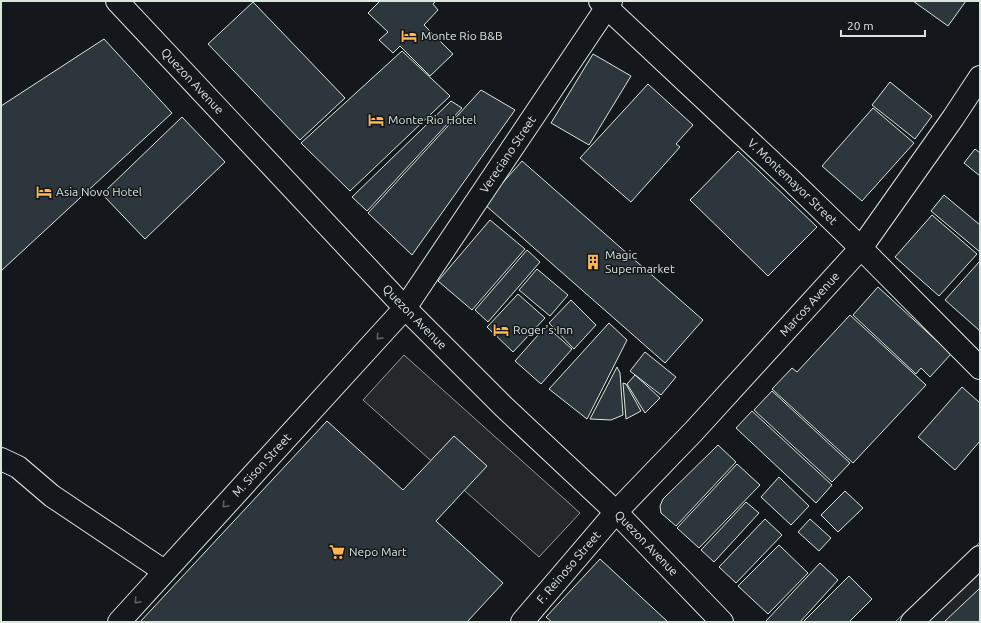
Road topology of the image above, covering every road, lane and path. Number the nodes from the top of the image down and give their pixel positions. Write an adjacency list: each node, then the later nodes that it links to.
1 (117, 1): 5 (street, Quezon Avenue)
2 (606, 3): 4 (street, V. Montemayor Street); 5 (street, Vereciano Street)
3 (980, 77): 4 (street, Marcos Avenue)
4 (861, 248): 6 (street, V. Montemayor Street); 8 (street, Marcos Avenue)
5 (405, 308): 8 (street, Quezon Avenue); 10 (street, M. Sison Street, one-way to 10)
6 (980, 368)
7 (1, 459): 10 (street)
8 (616, 512): 12 (street, F. Reinoso Street); 13 (street, Quezon Avenue)
9 (980, 557): 14 (street)
10 (164, 571): 11 (street, M. Sison Street, one-way to 11)
11 (118, 622)
12 (522, 622)
13 (722, 622)
14 (912, 622)

